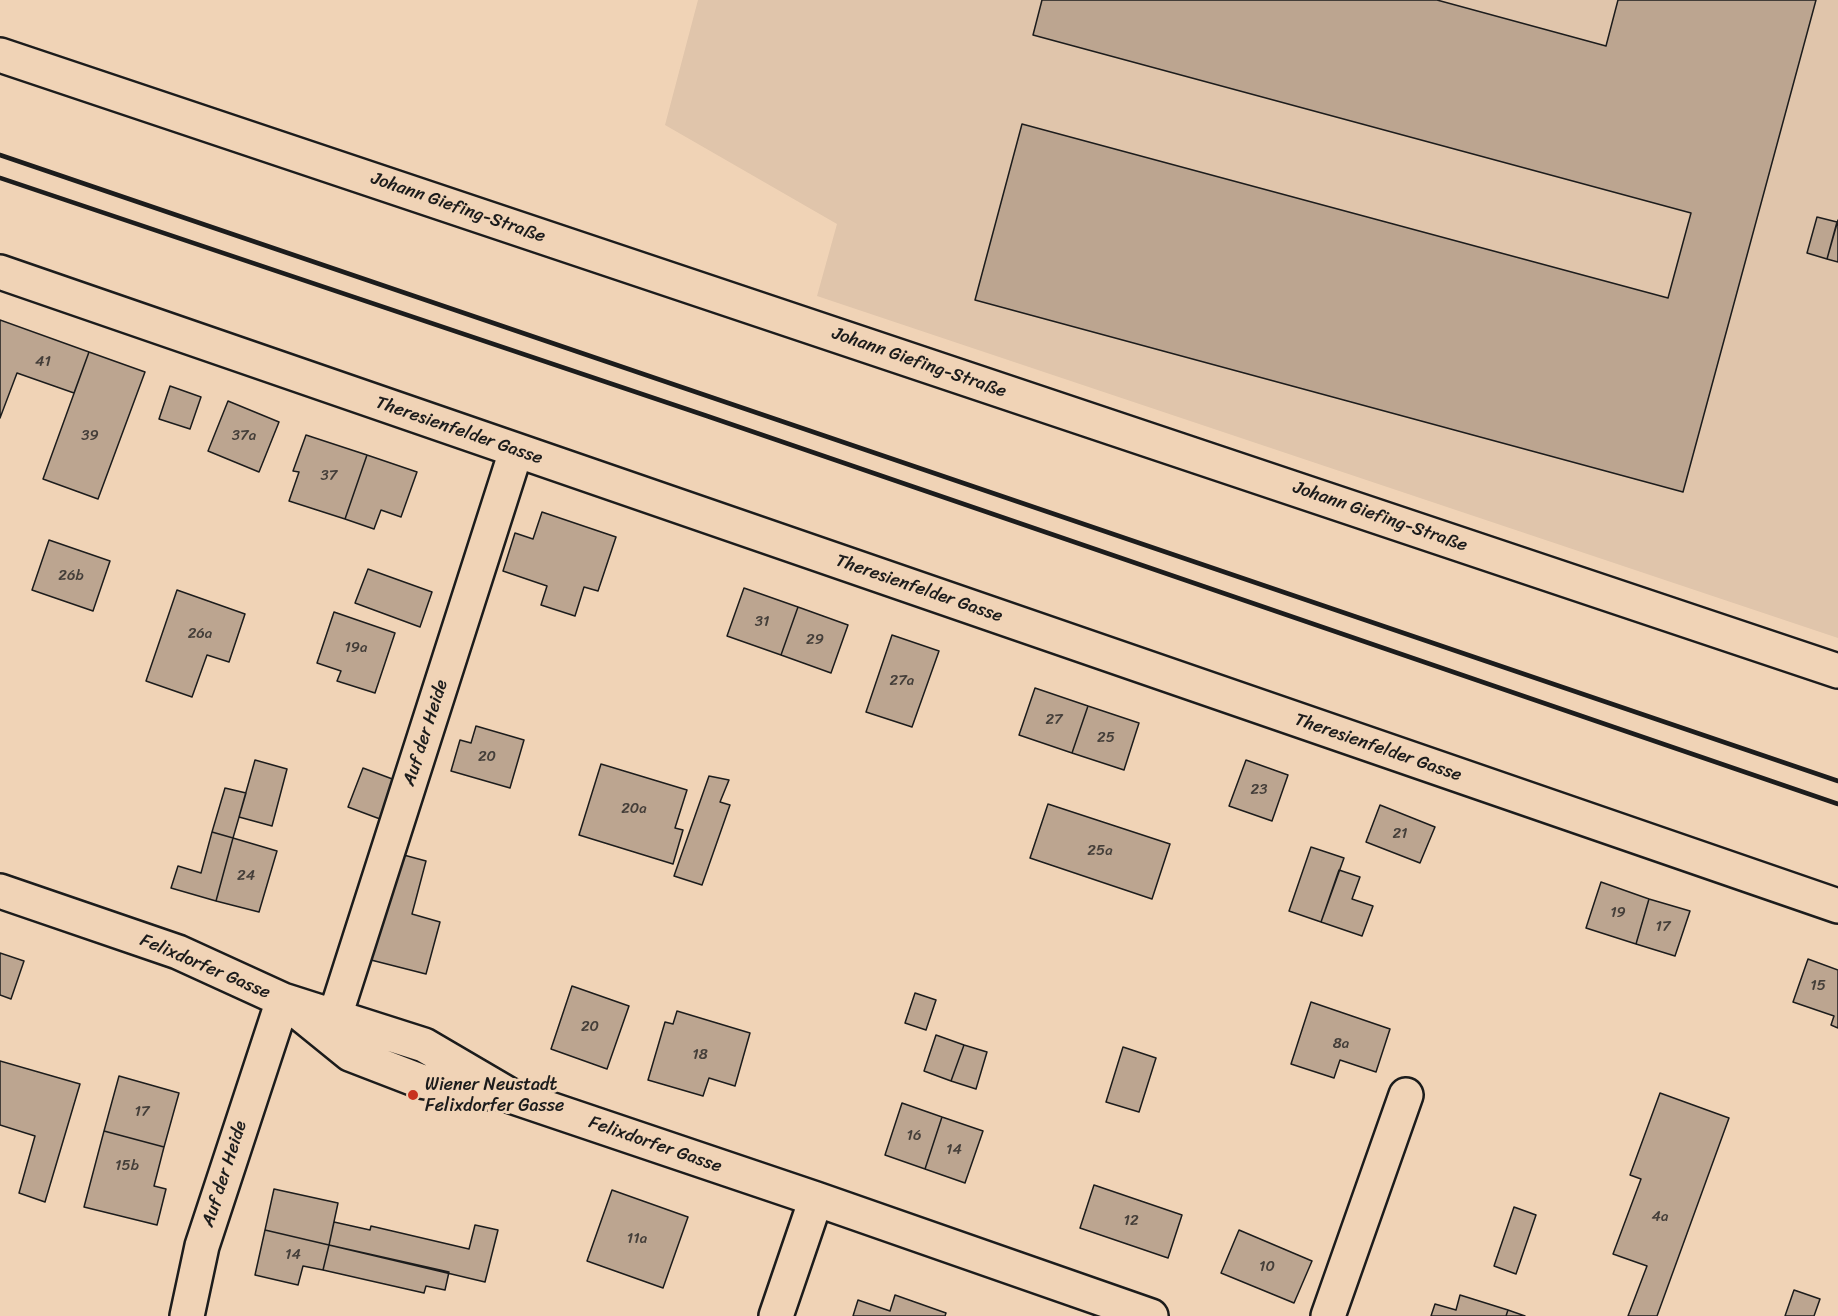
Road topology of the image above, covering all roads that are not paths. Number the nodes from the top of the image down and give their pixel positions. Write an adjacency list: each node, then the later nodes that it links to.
1 (0, 55): 4 (street, Johann Giefing-Straße)
2 (0, 272): 3 (street, Theresienfelder Gasse)
3 (516, 451): 6 (street, Theresienfelder Gasse); 8 (street, Auf der Heide)
4 (1838, 671)
5 (0, 891): 7 (street, Felixdorfer Gasse)
6 (1838, 906)
7 (283, 1000): 8 (street, Felixdorfer Gasse); 10 (street); 13 (street, Auf der Heide)
8 (335, 1016): 10 (street, Felixdorfer Gasse)
9 (1406, 1095): 16 (street)
10 (511, 1096): 11 (street, Felixdorfer Gasse)
11 (816, 1199): 12 (street, Felixdorfer Gasse); 14 (street)
12 (1104, 1308): 15 (street, Felixdorfer Gasse)
13 (187, 1316)
14 (776, 1316)
15 (1151, 1316)
16 (1328, 1316)

